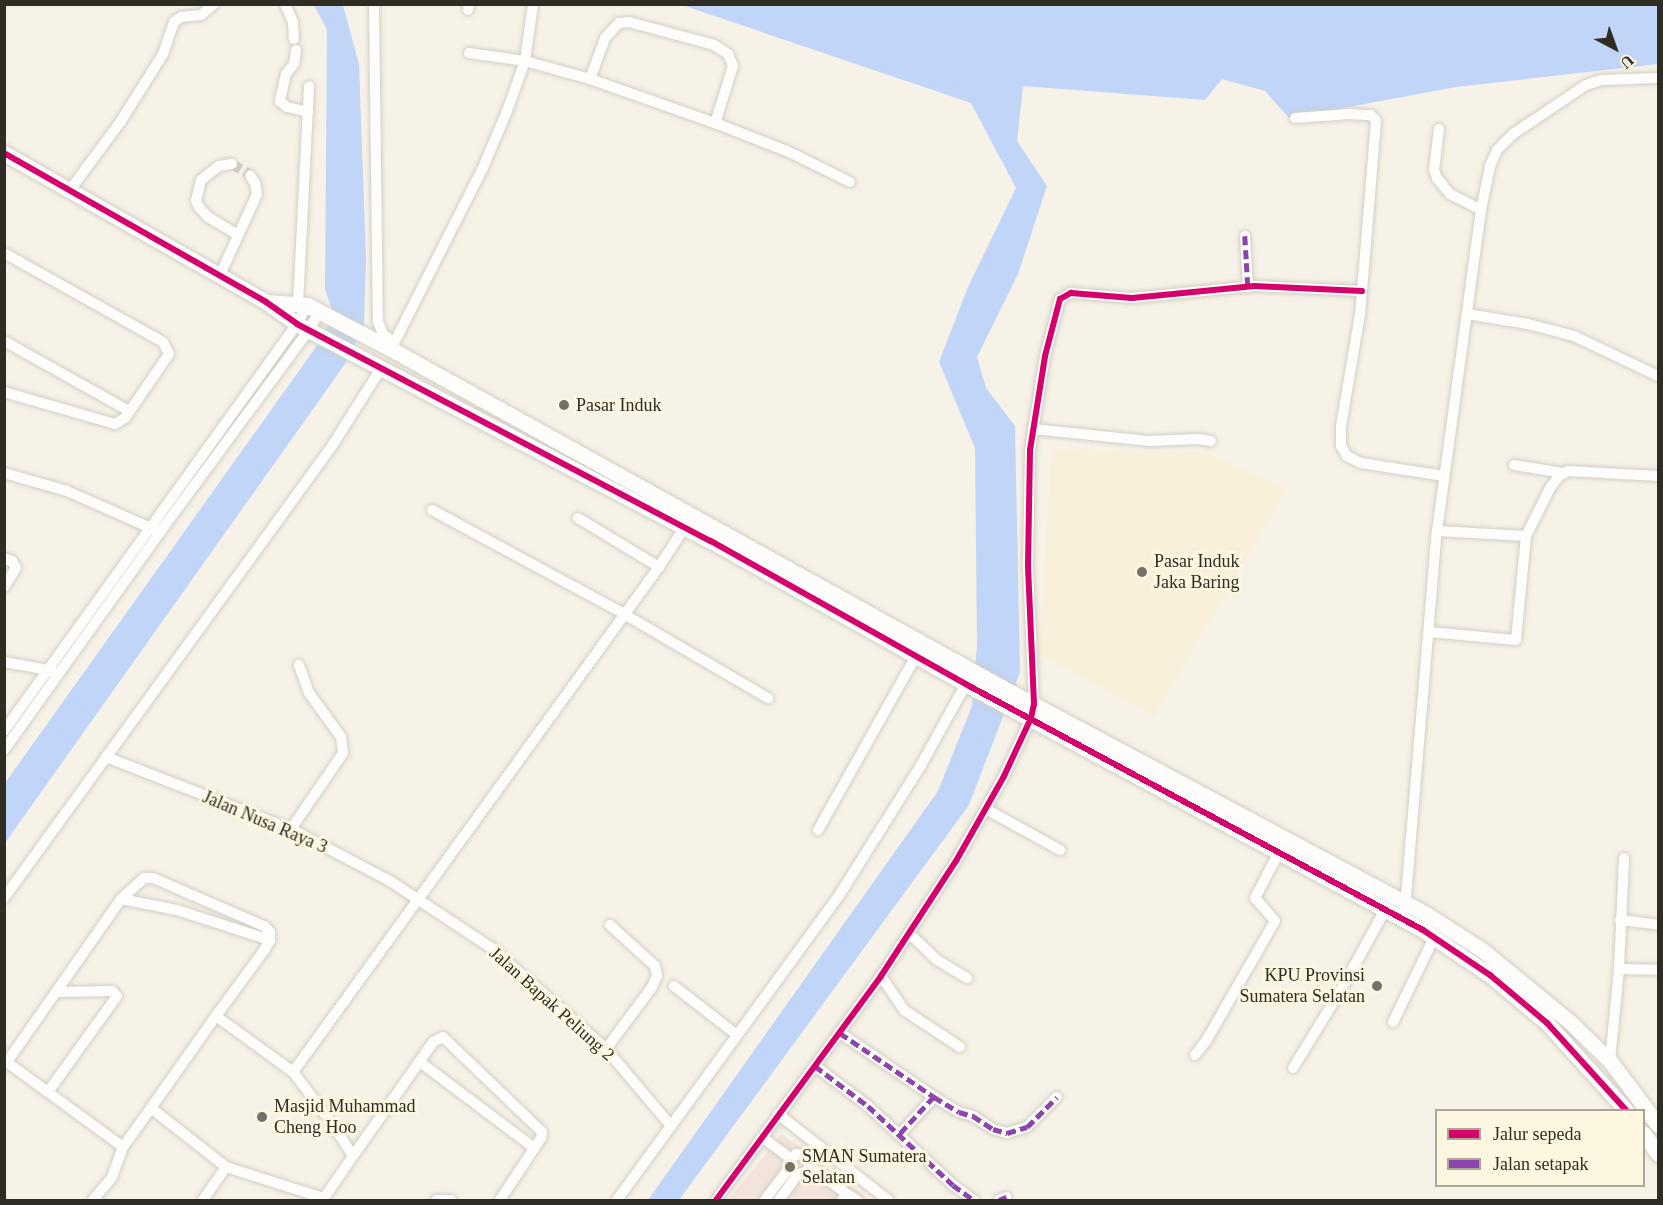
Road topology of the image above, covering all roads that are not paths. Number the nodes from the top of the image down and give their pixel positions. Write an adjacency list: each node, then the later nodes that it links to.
1 (214, 4): 18 (street)
2 (285, 4): 10 (street)
3 (374, 4): 31 (street)
4 (533, 4): 6 (street)
5 (469, 53): 6 (street)
6 (525, 60): 8 (street); 31 (street)
7 (1659, 78): 19 (street)
8 (590, 79): 12 (street); 12 (street)
9 (309, 86): 10 (street)
10 (308, 112): 27 (street)
11 (1295, 118): 25 (street)
12 (715, 123): 17 (street)
13 (1439, 129): 19 (street)
14 (4, 153): 18 (street)
15 (232, 164): 20 (street)
16 (250, 175): 20 (street)
17 (850, 182)
18 (70, 190): 23 (street)
19 (1481, 210): 28 (street)
20 (238, 235): 23 (street)
21 (1245, 236): 24 (street)
22 (4, 253): 35 (street)
23 (220, 276): 26 (street)
24 (1248, 287): 25 (street); 36 (street)
25 (1362, 291): 41 (street)
26 (266, 302): 27 (street); 29 (street)
27 (313, 309): 29 (street); 31 (street)
28 (1467, 314): 33 (street); 41 (street)
29 (308, 329): 32 (street); 46 (street)
30 (4, 341): 35 (street)
31 (393, 346): 45 (street)
32 (382, 367): 45 (street); 63 (street)
33 (1659, 376)
34 (4, 392): 35 (street)
35 (129, 411)
36 (1033, 429): 37 (street); 60 (street)
37 (1211, 441)
38 (1514, 465): 40 (street)
39 (4, 473): 46 (street)
40 (1564, 473): 42 (street); 48 (street)
41 (1444, 476): 47 (street)
42 (1659, 476)
43 (432, 510): 52 (street)
44 (578, 518): 50 (street)
45 (688, 521): 50 (street); 54 (street); 58 (street)
46 (155, 529): 57 (street)
47 (1437, 531): 48 (street); 53 (street)
48 (1526, 536): 53 (street)
49 (4, 558): 51 (street)
50 (659, 567): 52 (street)
51 (4, 586)
52 (624, 614): 59 (street); 72 (street)
53 (1429, 632): 73 (street)
54 (916, 656): 58 (street); 66 (street)
55 (4, 663): 57 (street)
56 (299, 664): 65 (street)
57 (53, 673): 61 (street); 62 (street)
58 (969, 680): 60 (street); 91 (street)
59 (768, 698)
60 (1033, 711): 64 (street); 68 (street); 73 (street)
61 (4, 731)
62 (4, 750)
63 (106, 757): 65 (street, Jalan Nusa Raya 3); 70 (street)
64 (986, 809): 67 (street); 79 (street)
65 (291, 829): 72 (street, Jalan Nusa Raya 3)
66 (818, 830)
67 (1059, 850)
68 (1279, 852): 74 (street); 94 (street)
69 (1624, 858): 76 (street)
70 (4, 898)
71 (121, 899): 81 (street); 81 (street); 87 (street)
72 (417, 900): 93 (street, Jalan Bapak Peliung 2); 100 (street)
73 (1405, 903): 75 (street); 96 (street)
74 (1385, 910): 75 (street); 99 (street)
75 (1403, 920): 80 (street)
76 (1620, 920): 78 (street); 82 (street)
77 (610, 925): 93 (street)
78 (1659, 925)
79 (909, 933): 84 (street); 85 (street)
80 (1434, 938): 89 (street); 105 (street)
81 (270, 940): 88 (street)
82 (1619, 969): 83 (street); 96 (street)
83 (1659, 970)
84 (881, 976): 90 (street); 92 (street)
85 (967, 978)
86 (674, 986): 91 (street)
87 (56, 992): 95 (street); 101 (street)
88 (216, 1016): 100 (street); 104 (street)
89 (1393, 1022)
90 (840, 1033): 98 (street); 102 (street)
91 (737, 1035): 108 (street)
92 (960, 1047)
93 (606, 1049): 108 (street, Jalan Bapak Peliung 2)
94 (1195, 1055)
95 (6, 1061): 101 (street)
96 (1610, 1061): 107 (street)
97 (420, 1062): 113 (street); 113 (street); 115 (street)
98 (815, 1066): 106 (street); 109 (street)
99 (1293, 1068)
100 (293, 1072): 115 (street)
101 (48, 1092): 112 (street)
102 (934, 1097): 103 (street); 109 (street)
103 (1057, 1097)
104 (151, 1108): 112 (street); 117 (street)
105 (1625, 1109)
106 (778, 1114): 111 (street); 131 (street)
107 (1659, 1125)
108 (671, 1126): 126 (street)
109 (900, 1134): 132 (street)
110 (1645, 1135): 114 (street)
111 (762, 1137): 118 (street); 127 (street)
112 (123, 1147): 121 (street)
113 (534, 1148): 125 (street)
114 (1659, 1154)
115 (353, 1156): 120 (street)
116 (809, 1166): 118 (street); 118 (street); 119 (street)
117 (226, 1167): 120 (street); 122 (street)
118 (792, 1167): 128 (street); 129 (street)
119 (844, 1197): 130 (street)
120 (323, 1199)
121 (93, 1200)
122 (203, 1200)
123 (436, 1200): 124 (street)
124 (451, 1200)
125 (500, 1200)
126 (617, 1200)
127 (716, 1200)
128 (765, 1200)
129 (779, 1200)
130 (857, 1200)
131 (888, 1200)
132 (974, 1200)

